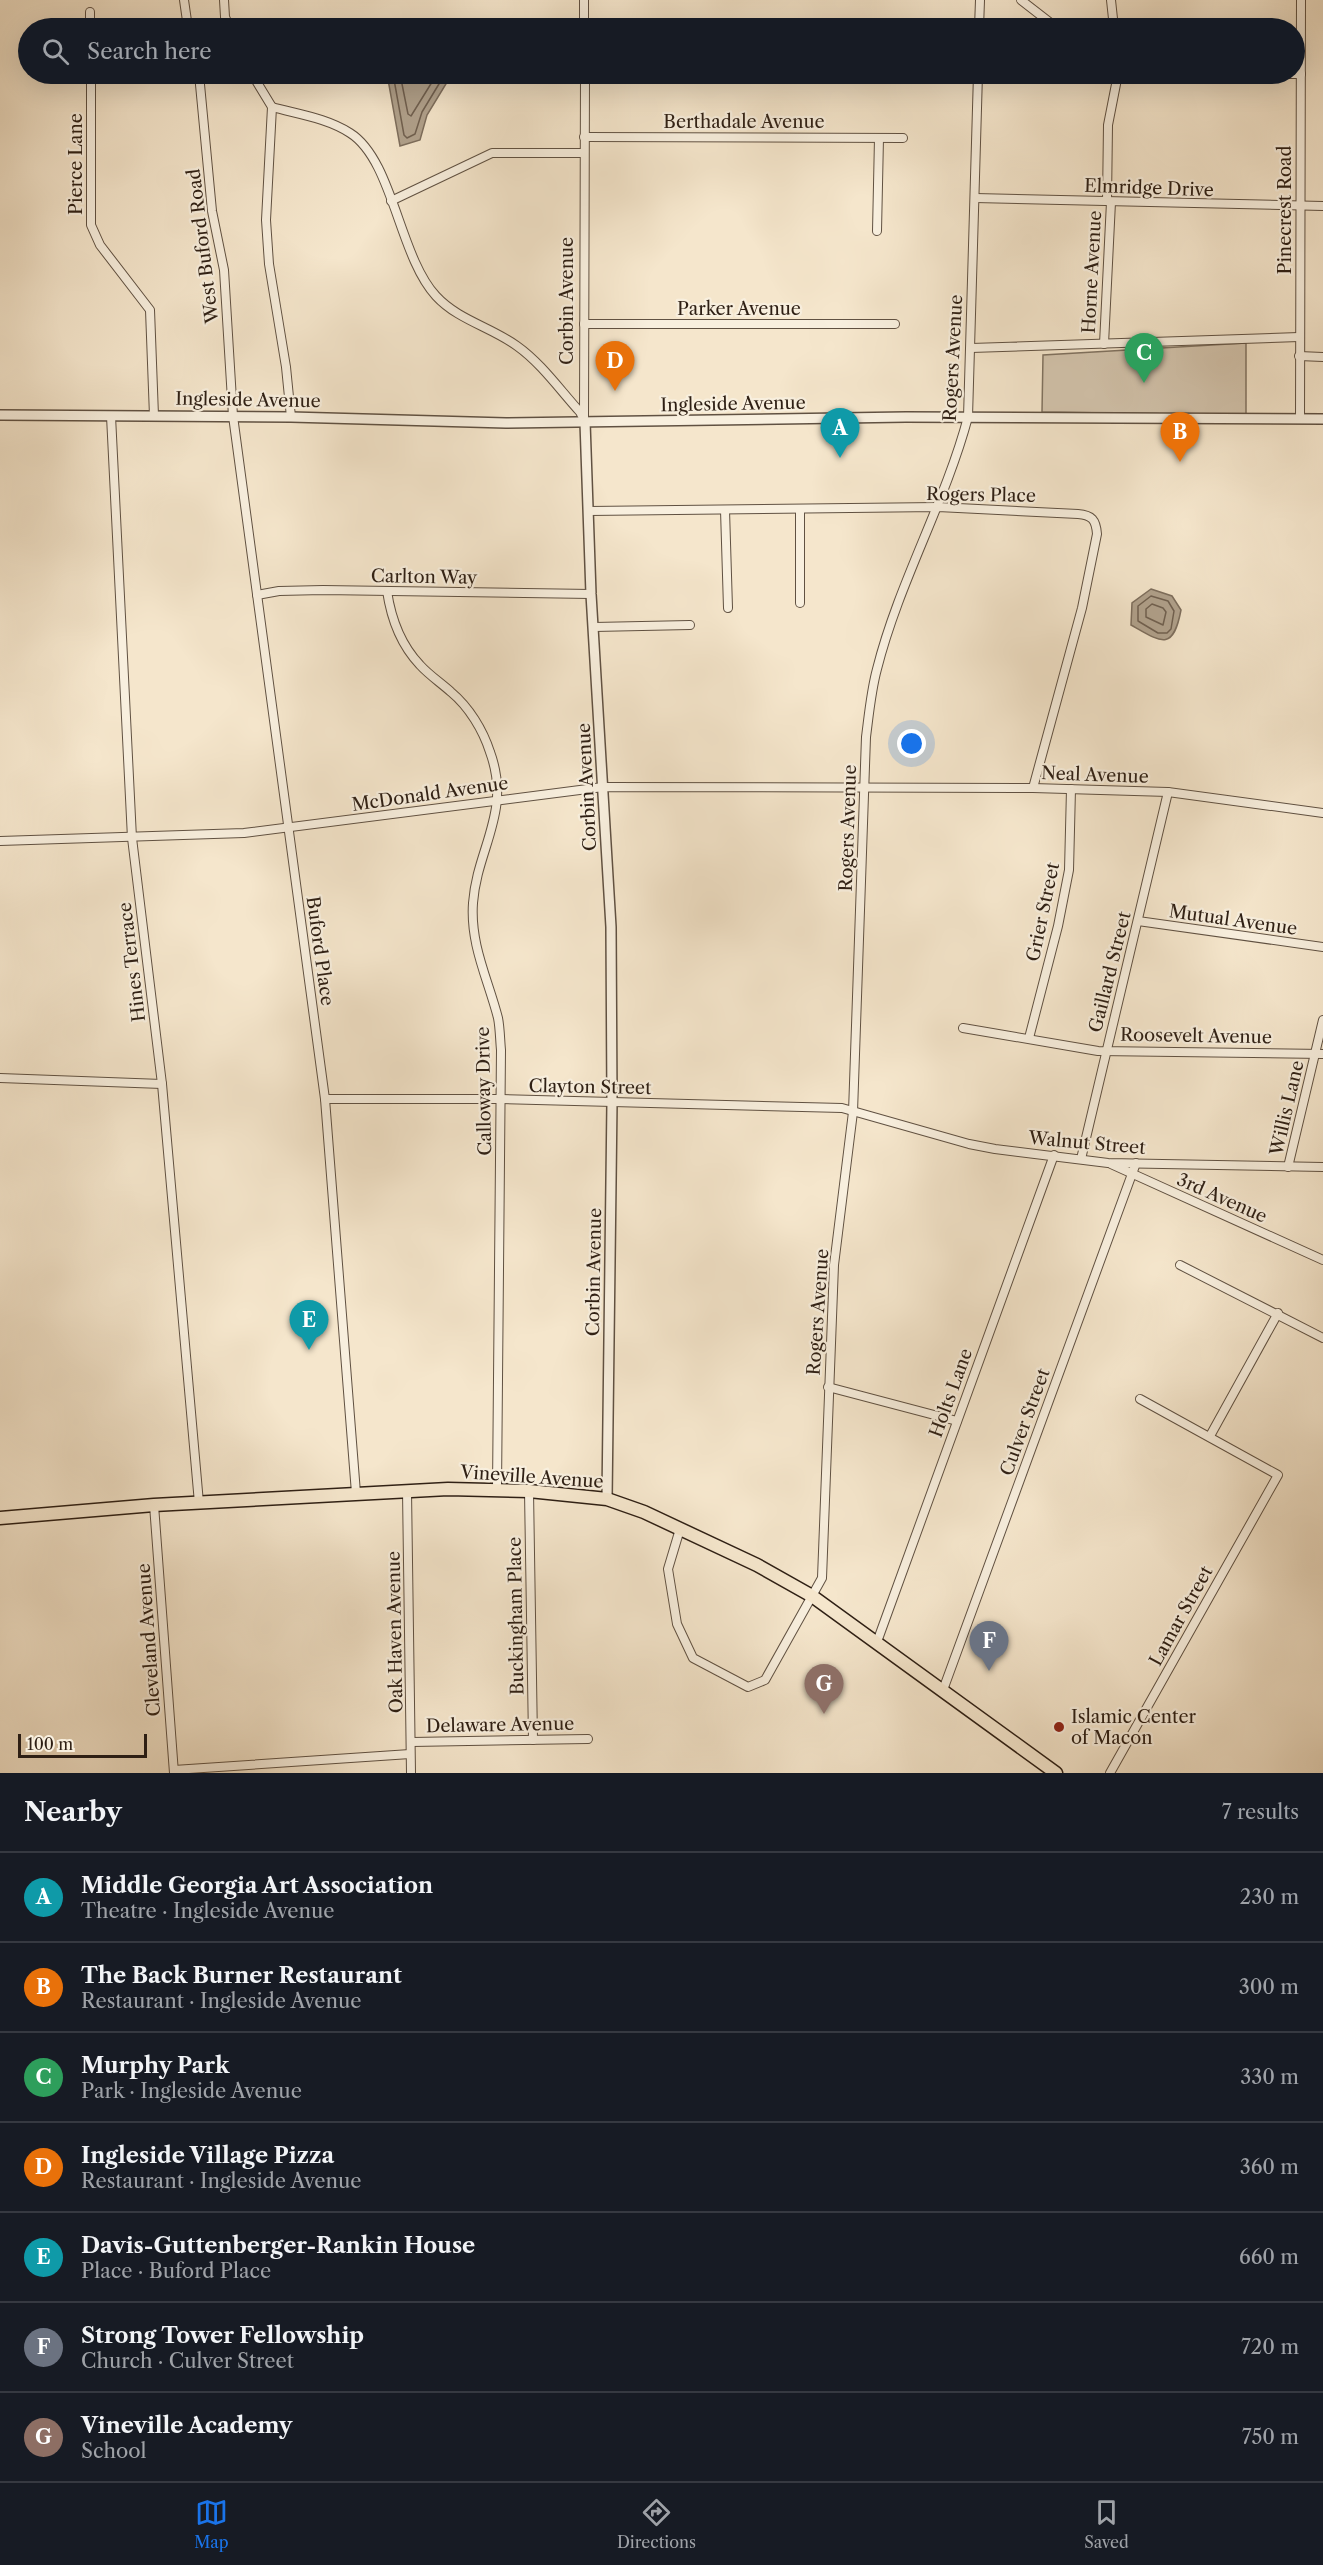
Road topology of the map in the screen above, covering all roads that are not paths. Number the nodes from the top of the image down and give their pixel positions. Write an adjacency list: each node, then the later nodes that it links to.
1 (184, 0): 10 (street)
2 (224, 0): 11 (street)
3 (584, 0): 12 (street)
4 (980, 0): 13 (street)
5 (1022, 0): 14 (street)
6 (1111, 0): 15 (street)
7 (1301, 0): 16 (street, Pinecrest Road)
8 (90, 12): 9 (street)
9 (90, 18)
10 (187, 18)
11 (225, 18)
12 (584, 18)
13 (979, 18)
14 (1044, 18)
15 (1113, 18)
16 (1301, 18)
17 (91, 84): 44 (street, Pierce Lane)
18 (200, 84): 45 (street, West Buford Road)
19 (258, 84): 24 (street)
20 (585, 84): 25 (street, Corbin Avenue)
21 (978, 84): 29 (street, Rogers Avenue)
22 (1116, 84): 31 (street, Horne Avenue)
23 (1300, 84): 32 (street, Pinecrest Road)
24 (272, 107): 30 (street); 46 (street)
25 (584, 136): 26 (street, Berthadale Avenue); 28 (street, Corbin Avenue)
26 (879, 138): 27 (street, Berthadale Avenue); 34 (street)
27 (903, 138)
28 (584, 153): 30 (street); 35 (street, Corbin Avenue)
29 (975, 198): 31 (street, Elmridge Drive); 39 (street, Rogers Avenue)
30 (391, 201): 50 (street)
31 (1109, 202): 32 (street, Elmridge Drive); 38 (street, Horne Avenue)
32 (1300, 206): 33 (street, Elmridge Drive); 37 (street, Pinecrest Road)
33 (1323, 206)
34 (877, 231)
35 (584, 324): 36 (street, Parker Avenue); 50 (street, Corbin Avenue)
36 (895, 324)
37 (1299, 337): 38 (street); 40 (street, Pinecrest Road)
38 (1104, 344): 39 (street)
39 (971, 348): 47 (street, Rogers Avenue)
40 (1299, 356): 41 (street); 48 (street, Pinecrest Road)
41 (1323, 357)
42 (0, 415): 43 (street, Ingleside Avenue)
43 (111, 416): 44 (street, Ingleside Avenue); 70 (street, Hines Terrace)
44 (154, 416): 45 (street, Ingleside Avenue)
45 (233, 416): 46 (street, Ingleside Avenue); 57 (street, Buford Place)
46 (291, 417): 50 (street, Ingleside Avenue)
47 (968, 417): 48 (street, Ingleside Avenue); 50 (street, Ingleside Avenue); 51 (street, Rogers Avenue)
48 (1300, 419): 49 (street, Ingleside Avenue)
49 (1323, 419)
50 (585, 422): 54 (street, Corbin Avenue)
51 (938, 507): 52 (street, Rogers Place); 63 (street, Rogers Place); 64 (street, Rogers Avenue)
52 (801, 509): 53 (street, Rogers Place); 58 (street)
53 (725, 510): 54 (street, Rogers Place); 59 (street)
54 (589, 511): 56 (street, Corbin Avenue)
55 (387, 591): 56 (street, Carlton Way); 57 (street, Carlton Way); 67 (street, Calloway Drive)
56 (591, 594): 61 (street, Corbin Avenue)
57 (257, 595): 69 (street, Buford Place)
58 (800, 603)
59 (728, 608)
60 (690, 625): 61 (street)
61 (594, 627): 62 (street, Corbin Avenue)
62 (603, 787): 64 (street, McDonald Avenue); 67 (street, McDonald Avenue); 83 (street, Corbin Avenue)
63 (1033, 788): 64 (street, Neal Avenue); 65 (street, Neal Avenue)
64 (864, 789): 84 (street, Rogers Avenue)
65 (1071, 789): 66 (street, Neal Avenue); 76 (street, Grier Street)
66 (1168, 792): 68 (street, Neal Avenue); 72 (street, Gaillard Street)
67 (497, 800): 69 (street, McDonald Avenue); 82 (street, Calloway Drive)
68 (1323, 813)
69 (288, 828): 70 (street, McDonald Avenue); 81 (street, Buford Place)
70 (132, 838): 71 (street, McDonald Avenue); 80 (street, Hines Terrace)
71 (0, 841)
72 (1138, 921): 73 (street, Mutual Avenue); 77 (street, Gaillard Street)
73 (1323, 948)
74 (1323, 1020): 78 (street, Willis Lane)
75 (963, 1028): 76 (street, Roosevelt Avenue)
76 (1029, 1038): 77 (street, Roosevelt Avenue)
77 (1107, 1050): 78 (street, Roosevelt Avenue); 86 (street, Gaillard Street)
78 (1319, 1054): 89 (street, Willis Lane)
79 (0, 1078): 80 (street)
80 (162, 1084): 105 (street, Hines Terrace)
81 (325, 1099): 82 (street, Clayton Street); 103 (street, Buford Place)
82 (501, 1100): 83 (street, Clayton Street); 100 (street, Calloway Drive)
83 (612, 1102): 84 (street, Clayton Street); 104 (street, Corbin Avenue)
84 (853, 1112): 85 (street, Walnut Street); 96 (street, Rogers Avenue)
85 (1054, 1155): 86 (street, Walnut Street); 98 (street, Holts Lane)
86 (1081, 1159): 87 (street, Walnut Street)
87 (1108, 1163): 88 (street, Walnut Street); 91 (street, 3rd Avenue)
88 (1136, 1163): 89 (street, Walnut Street); 91 (street, Culver Street)
89 (1288, 1167): 90 (street, Walnut Street)
90 (1323, 1167)
91 (1132, 1173): 92 (street, 3rd Avenue); 111 (street, Culver Street)
92 (1323, 1260)
93 (1180, 1265): 94 (street)
94 (1278, 1313): 95 (street); 99 (street)
95 (1323, 1338)
96 (828, 1387): 98 (street); 109 (street, Rogers Avenue)
97 (1140, 1399): 99 (street)
98 (957, 1421): 110 (street, Holts Lane)
99 (1210, 1436): 119 (street, Lamar Street)
100 (497, 1489): 101 (main road, Vineville Avenue); 102 (main road, Vineville Avenue)
101 (407, 1491): 103 (main road, Vineville Avenue); 114 (street, Oak Haven Avenue)
102 (529, 1491): 104 (main road, Vineville Avenue); 113 (street, Buckingham Place)
103 (356, 1492): 105 (main road, Vineville Avenue)
104 (607, 1499): 108 (main road, Vineville Avenue)
105 (199, 1503): 106 (main road, Vineville Avenue)
106 (154, 1505): 107 (main road, Vineville Avenue); 116 (street, Cleveland Avenue)
107 (0, 1518)
108 (680, 1529): 109 (main road, Vineville Avenue); 109 (street, Rogers Avenue)
109 (812, 1596): 110 (main road, Vineville Avenue)
110 (877, 1642): 111 (main road, Vineville Avenue)
111 (943, 1690): 118 (main road, Vineville Avenue)
112 (588, 1739): 113 (street, Delaware Avenue)
113 (533, 1740): 114 (street, Delaware Avenue)
114 (412, 1742): 115 (street, Oak Haven Avenue)
115 (410, 1754): 116 (street, Delaware Avenue); 117 (street, Oak Haven Avenue)
116 (174, 1772)
117 (411, 1773)
118 (1056, 1773)
119 (1110, 1773)

